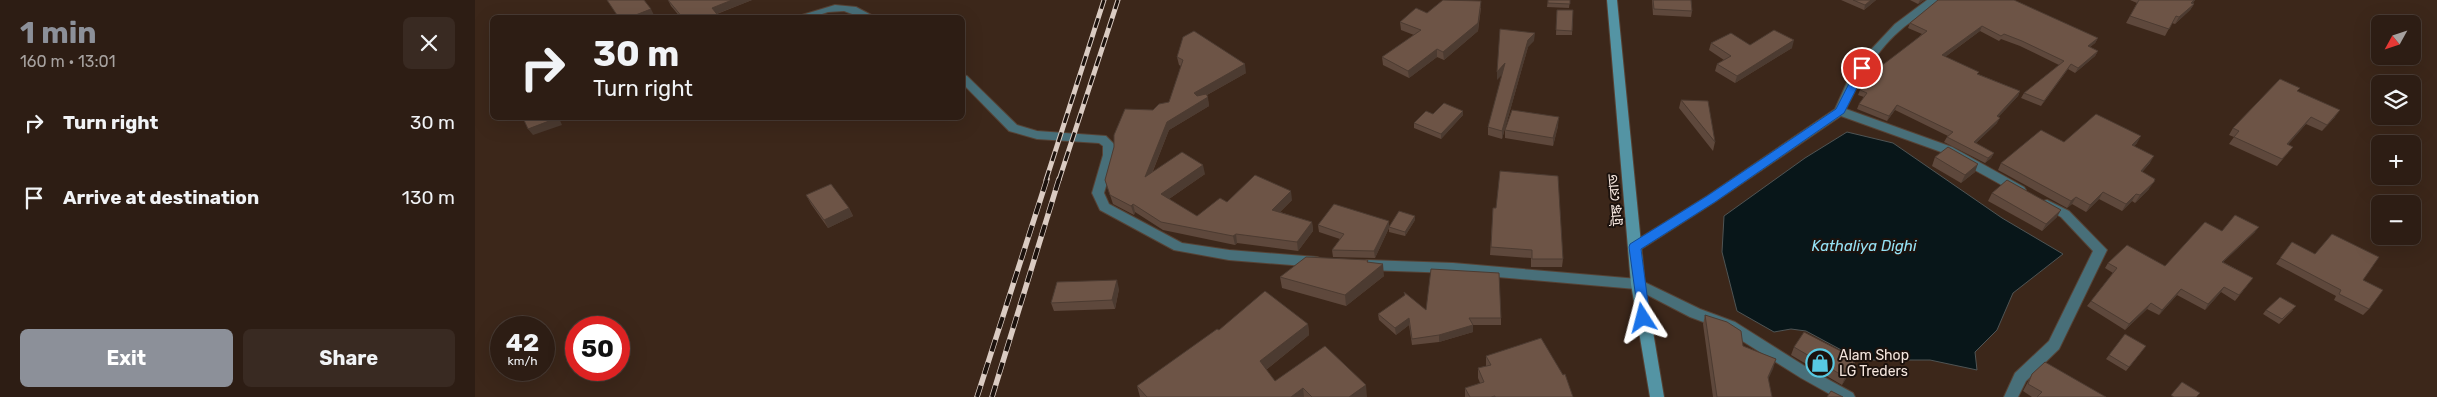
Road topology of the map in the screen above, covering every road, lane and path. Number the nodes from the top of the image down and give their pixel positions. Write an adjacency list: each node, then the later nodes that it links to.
1 (1612, 0): 7 (main road, ট্রাঙ্ক রোড)
2 (1933, 0): 6 (street)
3 (807, 15): 4 (street)
4 (866, 15)
5 (965, 80): 8 (street)
6 (1840, 111): 7 (street); 13 (street)
7 (1635, 247): 10 (main road, ট্রাঙ্ক রোড)
8 (1328, 263)
9 (1357, 264): 10 (street)
10 (1638, 284): 11 (main road, ট্রাঙ্ক রোড); 12 (street)
11 (1657, 397)
12 (1849, 397)
13 (2011, 397)

